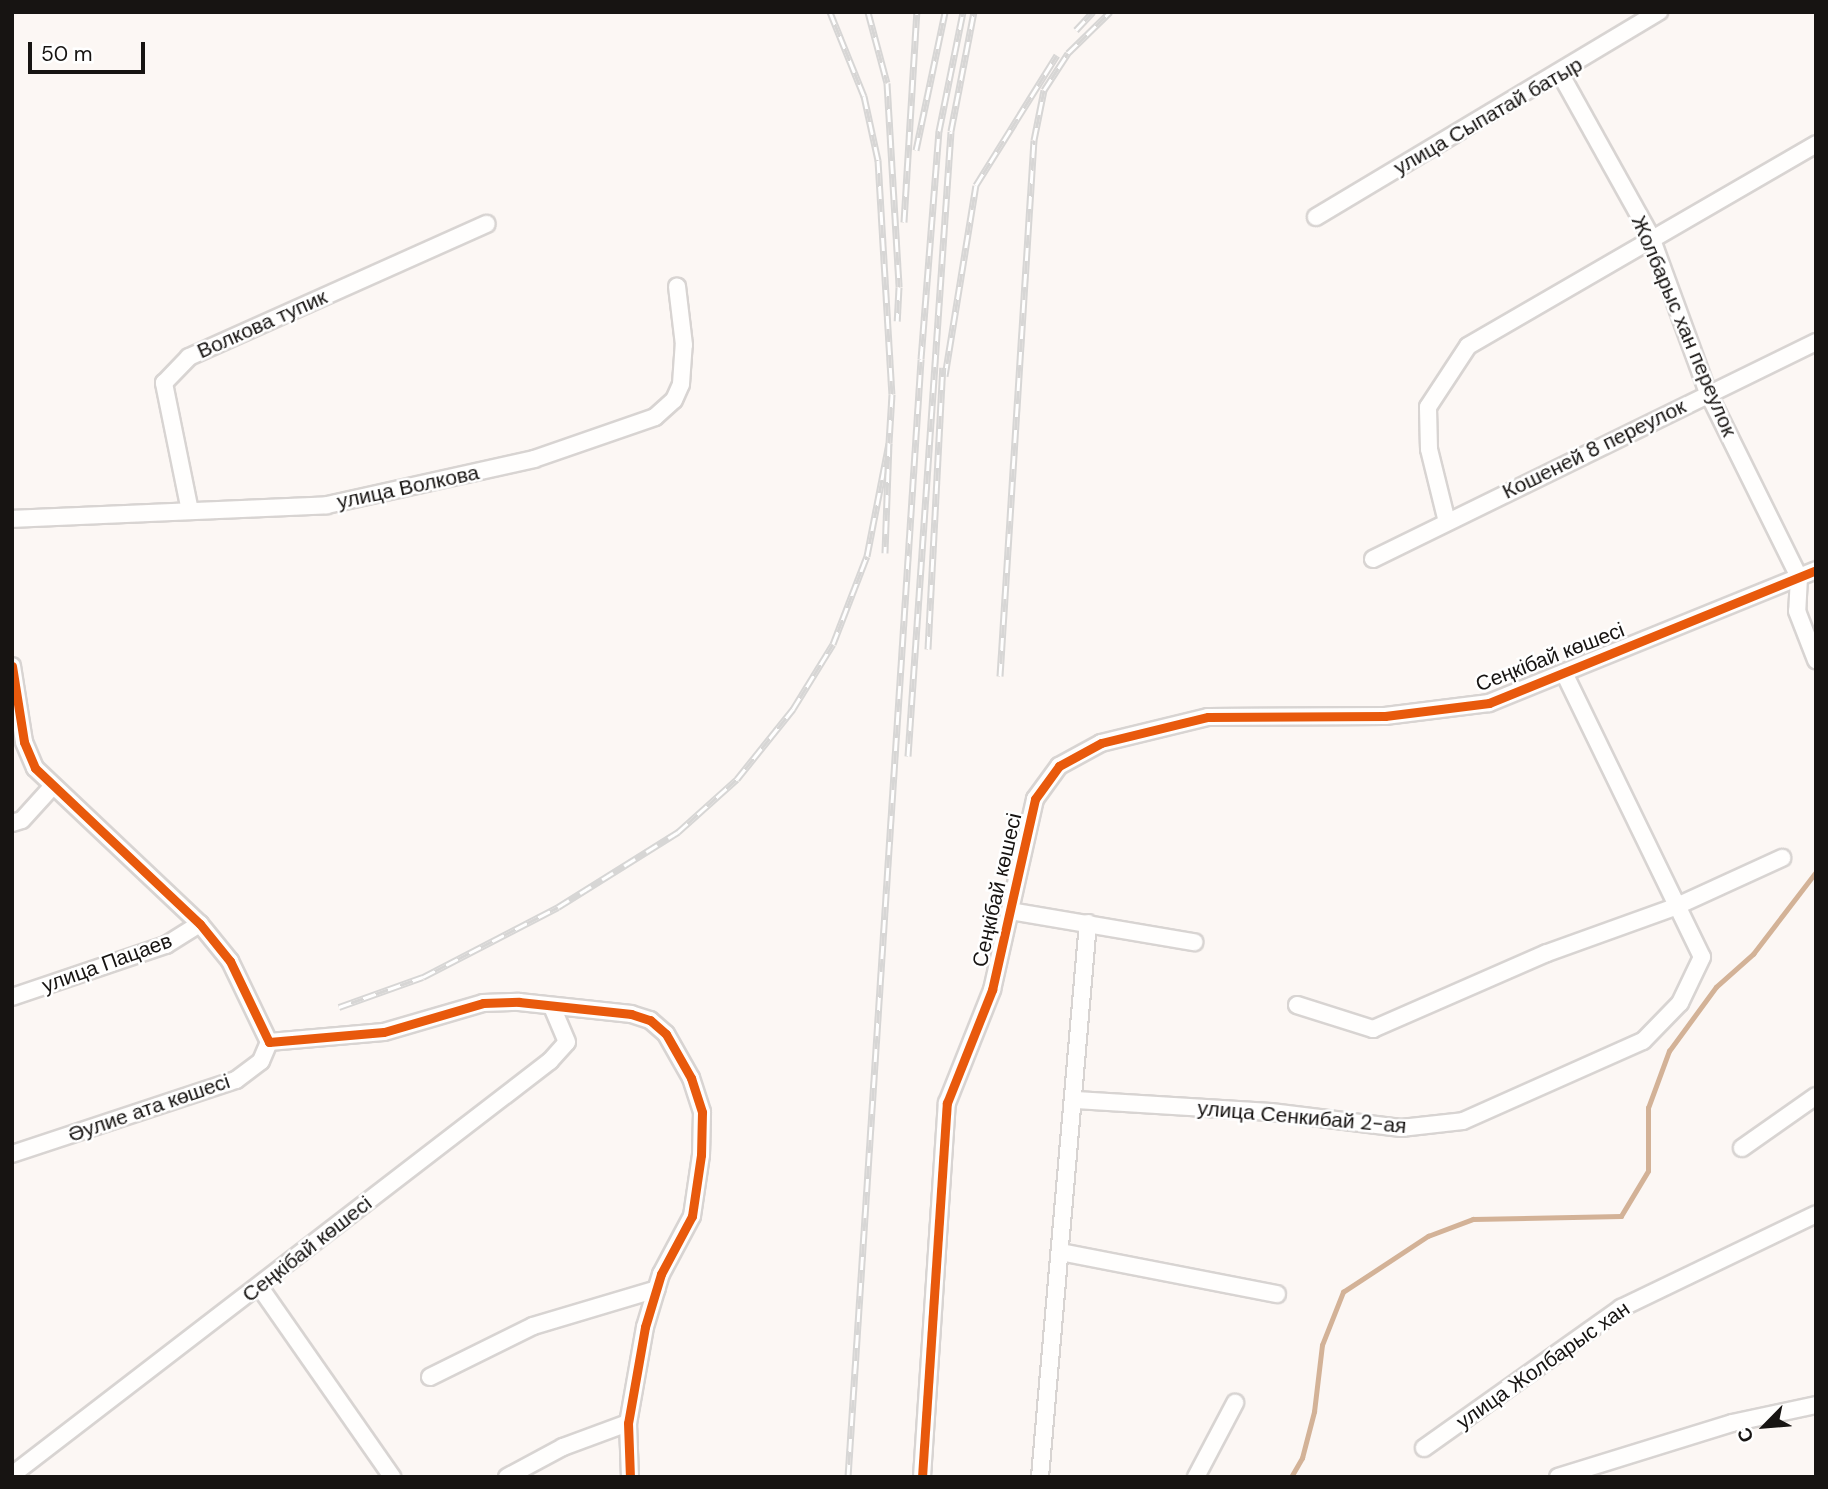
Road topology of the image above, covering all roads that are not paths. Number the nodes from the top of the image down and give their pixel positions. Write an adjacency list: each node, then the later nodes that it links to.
1 (1659, 12): 2 (street, улица Сыпатай батыр)
2 (1561, 75): 4 (street, улица Сыпатай батыр); 6 (street, Жолбарыс хан переулок)
3 (1816, 145): 6 (street)
4 (1316, 217)
5 (487, 224): 10 (street, Волкова тупик)
6 (1651, 237): 9 (street, Жолбарыс хан переулок); 12 (street)
7 (677, 286): 10 (street, улица Волкова)
8 (1816, 342): 9 (street, Кошеней 8 переулок)
9 (1708, 393): 12 (street, Кошеней 8 переулок); 15 (street, Жолбарыс хан переулок)
10 (190, 511): 11 (street, улица Волкова)
11 (12, 519)
12 (1447, 522): 13 (street, Кошеней 8 переулок)
13 (1374, 559)
14 (1816, 570): 15 (street, Сеңкібай көшесі)
15 (1799, 577): 16 (street, Жолбарыс хан переулок); 18 (street, Сеңкібай көшесі)
16 (1816, 660)
17 (12, 666): 19 (street)
18 (1564, 673): 22 (street, улица Сенкибай 2-ая); 23 (street, Сеңкібай көшесі)
19 (51, 788): 20 (street); 25 (street)
20 (12, 823)
21 (1782, 858): 22 (street)
22 (1675, 907): 28 (street); 32 (street, улица Сенкибай 2-ая)
23 (1010, 911): 24 (street); 49 (street, Сеңкібай көшесі)
24 (1088, 923): 26 (street); 32 (street)
25 (200, 924): 27 (street, улица Пацаев); 30 (street)
26 (1194, 942)
27 (12, 996)
28 (1297, 1005)
29 (552, 1006): 30 (street); 37 (street, Сеңкібай көшесі); 38 (street)
30 (269, 1042): 34 (street, Әулие ата көшесі)
31 (1816, 1096): 33 (street)
32 (1076, 1100): 36 (street)
33 (1742, 1148)
34 (12, 1154)
35 (1816, 1214): 44 (street, улица Жолбарыс хан)
36 (1060, 1252): 39 (street); 50 (street)
37 (259, 1286): 45 (street, Сеңкібай көшесі); 46 (street)
38 (657, 1289): 40 (street); 43 (street)
39 (1277, 1294)
40 (430, 1377)
41 (1235, 1403): 51 (street)
42 (1816, 1405): 52 (street)
43 (628, 1423): 47 (street); 48 (street)
44 (1424, 1448)
45 (12, 1475)
46 (392, 1477)
47 (507, 1477)
48 (630, 1477)
49 (922, 1477)
50 (1040, 1477)
51 (1196, 1477)
52 (1558, 1477)

